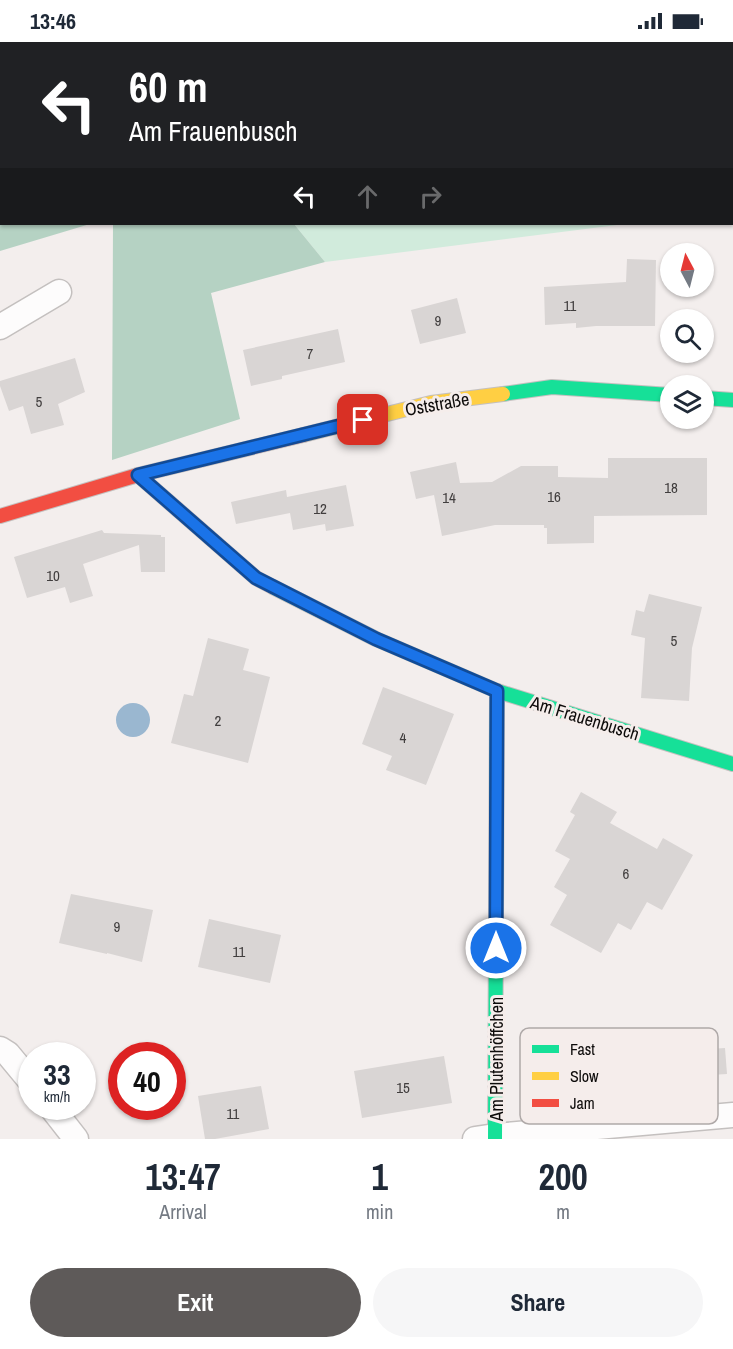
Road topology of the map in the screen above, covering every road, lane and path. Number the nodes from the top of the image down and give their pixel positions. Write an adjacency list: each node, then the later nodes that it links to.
1 (59, 292): 2 (street)
2 (0, 327)
3 (660, 394): 6 (street, Oststraße)
4 (714, 399): 5 (street)
5 (733, 400)
6 (138, 475): 7 (street, Oststraße); 8 (street, Am Frauenbusch)
7 (0, 516)
8 (497, 691): 9 (street, Am Frauenbusch); 16 (street, Am Plutenhöffchen)
9 (733, 764)
10 (0, 1049): 11 (street)
11 (18, 1066)
12 (733, 1114): 13 (street)
13 (718, 1115)
14 (61, 1120): 17 (street)
15 (631, 1124): 16 (street)
16 (488, 1138)
17 (76, 1139)

